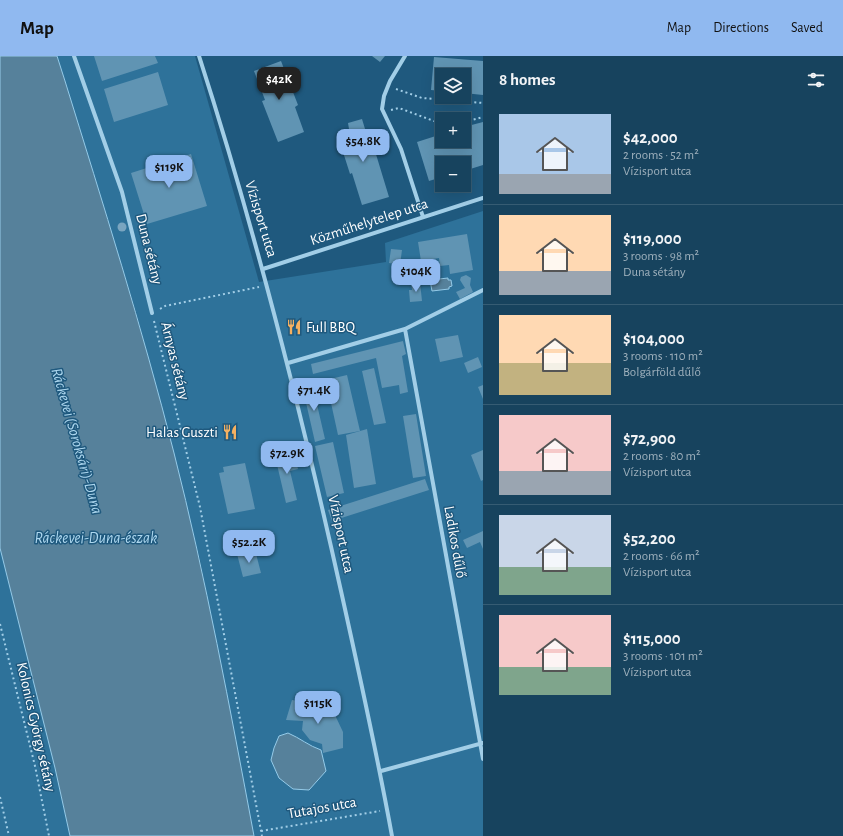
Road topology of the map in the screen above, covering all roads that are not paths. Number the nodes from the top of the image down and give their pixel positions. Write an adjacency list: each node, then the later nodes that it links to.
1 (74, 56): 8 (street, Duna sétány)
2 (199, 56): 6 (street, Vízisport utca)
3 (405, 56): 5 (street)
4 (483, 198): 5 (street, Közműhelytelep utca)
5 (423, 217): 6 (street, Közműhelytelep utca)
6 (263, 269): 10 (street, Vízisport utca)
7 (483, 290): 9 (street)
8 (152, 313)
9 (405, 329): 10 (street); 11 (street, Ladikos dűlő)
10 (288, 363): 13 (street, Vízisport utca)
11 (482, 743): 12 (street, Ladikos dűlő); 13 (street)
12 (483, 759)
13 (381, 771): 14 (street, Vízisport utca)
14 (392, 836)

